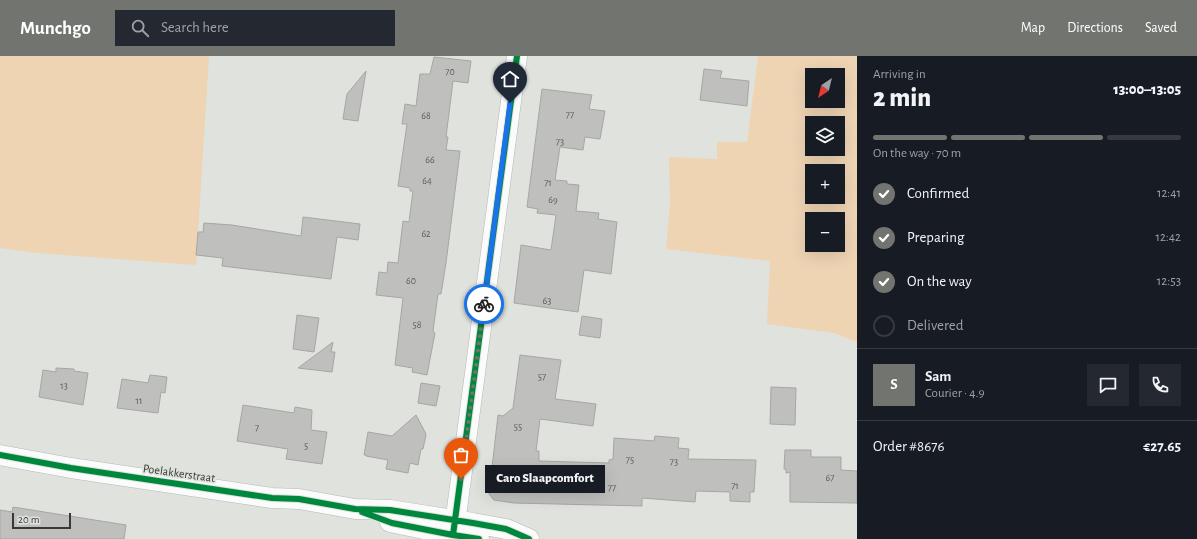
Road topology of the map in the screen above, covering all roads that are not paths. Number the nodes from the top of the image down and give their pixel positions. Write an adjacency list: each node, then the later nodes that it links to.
1 (517, 56): 3 (street)
2 (0, 455): 3 (street, Poelakkerstraat)
3 (454, 531): 4 (street); 5 (street)
4 (479, 539)
5 (529, 539)

